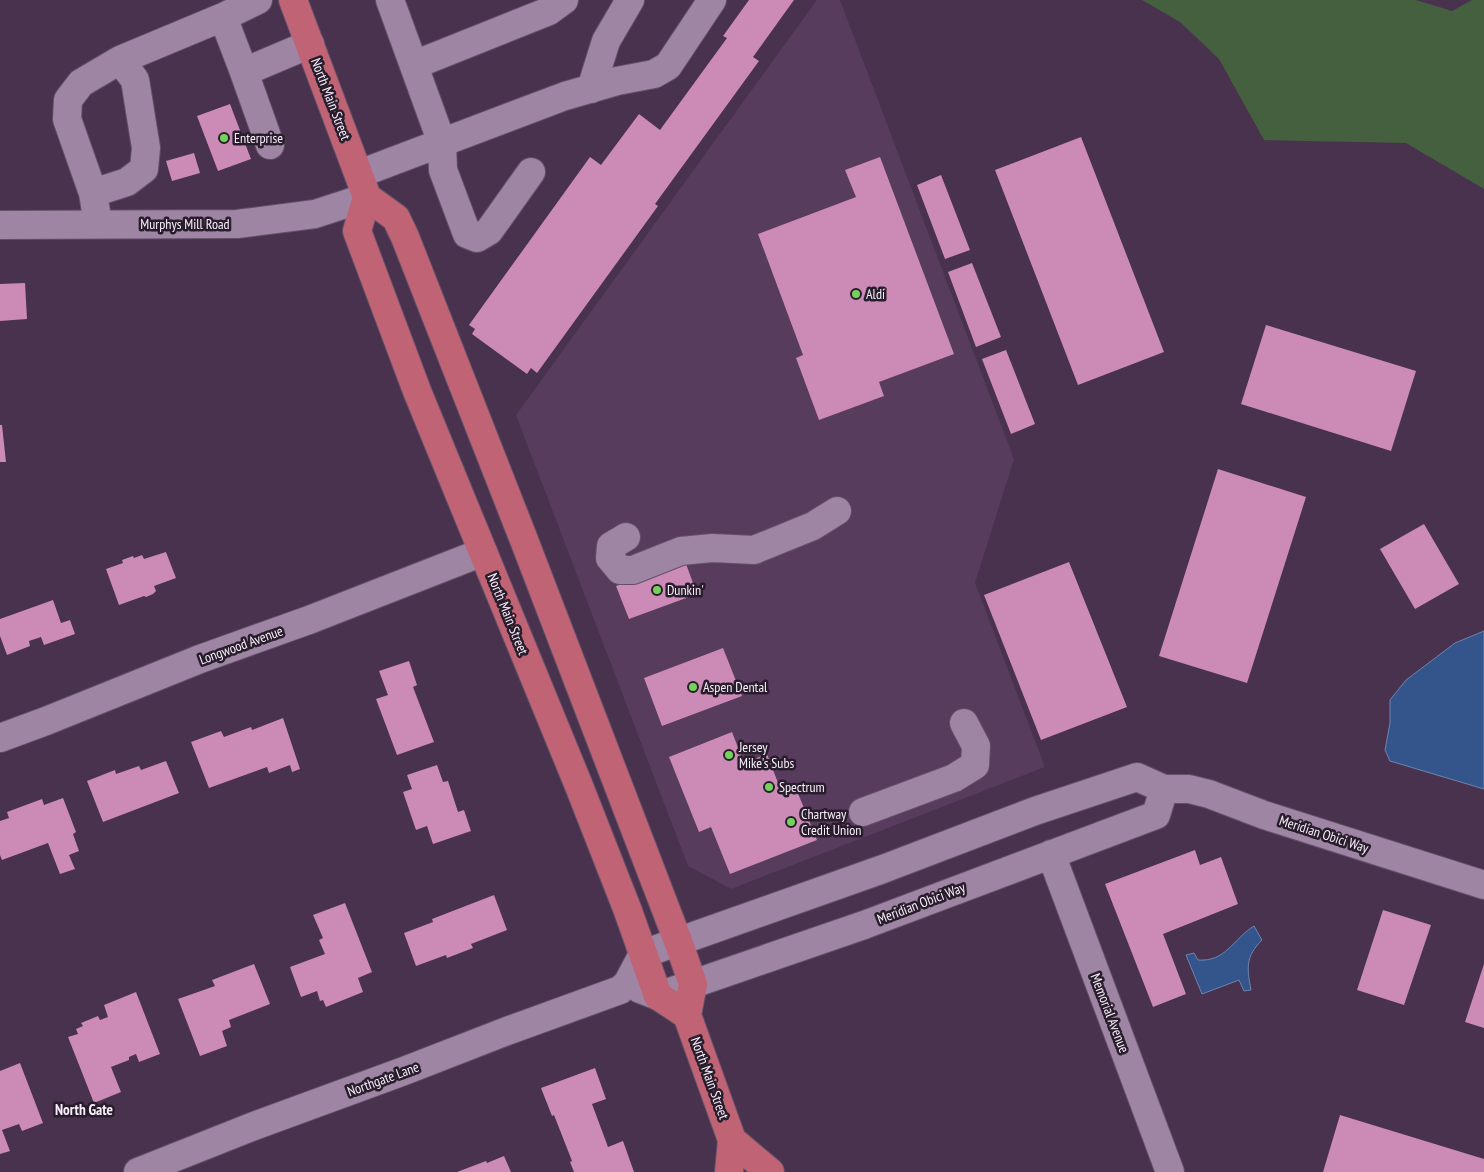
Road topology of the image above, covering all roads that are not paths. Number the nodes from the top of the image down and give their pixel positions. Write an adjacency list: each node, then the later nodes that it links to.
1 (258, 0): 7 (street)
2 (293, 0): 8 (main road, North Main Street)
3 (390, 0): 10 (street)
4 (564, 0): 10 (street)
5 (630, 0): 12 (street)
6 (712, 0): 12 (street, Murphys Mill Road)
7 (223, 17): 9 (street); 11 (street)
8 (310, 44): 11 (street); 16 (main road, North Main Street)
9 (120, 60): 17 (street); 17 (street)
10 (414, 66): 13 (street)
11 (244, 72): 14 (street)
12 (591, 89): 13 (street, Murphys Mill Road)
13 (442, 142): 15 (street); 16 (street, Murphys Mill Road)
14 (270, 145)
15 (531, 172)
16 (363, 186): 18 (street, Murphys Mill Road); 22 (main road, North Main Street); 29 (main road)
17 (93, 193): 18 (street)
18 (98, 224): 19 (street, Murphys Mill Road)
19 (0, 225)
20 (837, 511): 21 (street)
21 (626, 536)
22 (483, 552): 24 (street, Longwood Avenue); 30 (main road, North Main Street)
23 (964, 723): 26 (street)
24 (0, 738)
25 (1164, 789): 27 (street, Meridian Obici Way); 28 (street, Meridian Obici Way); 29 (street, Meridian Obici Way)
26 (863, 812)
27 (1051, 854): 32 (street, Meridian Obici Way); 39 (street, Memorial Avenue)
28 (1484, 885)
29 (678, 941): 30 (street, Meridian Obici Way); 32 (main road)
30 (643, 954): 31 (street); 33 (main road, North Main Street)
31 (627, 984): 33 (street); 36 (street, Northgate Lane)
32 (693, 984): 33 (street, Meridian Obici Way); 34 (main road)
33 (658, 996): 34 (main road)
34 (687, 1015): 35 (main road, North Main Street)
35 (732, 1140): 37 (main road, North Main Street); 38 (main road)
36 (138, 1172)
37 (729, 1172)
38 (770, 1172)
39 (1170, 1172)

